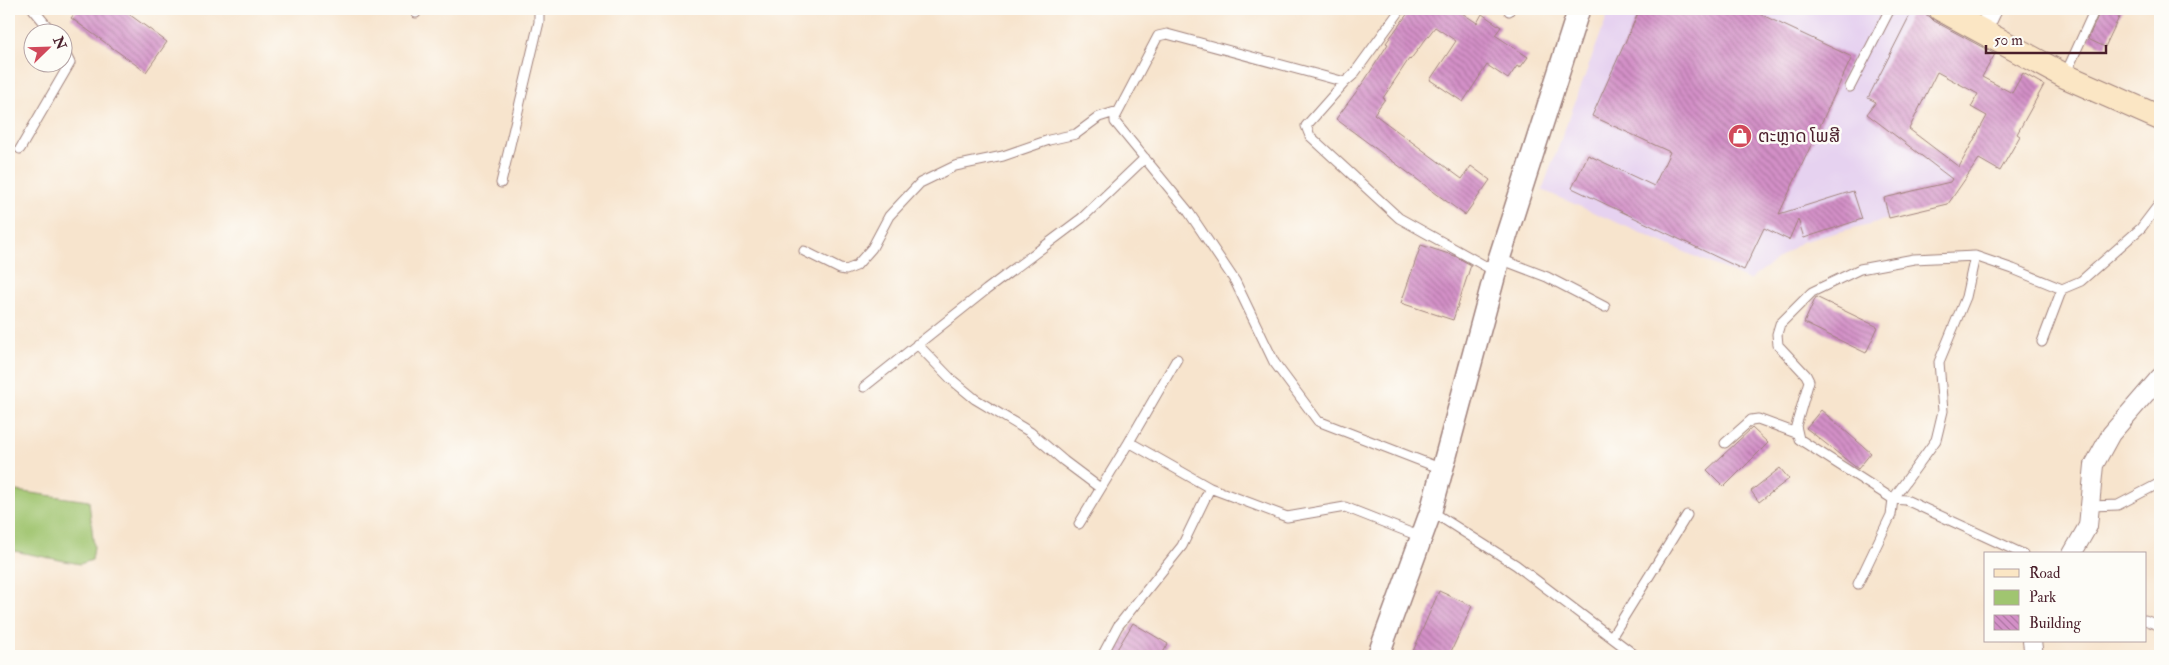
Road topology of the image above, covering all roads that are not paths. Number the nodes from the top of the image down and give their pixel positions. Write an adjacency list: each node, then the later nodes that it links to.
1 (33, 9): 9 (lane)
2 (539, 9): 19 (lane)
3 (1401, 9): 13 (lane)
4 (1579, 9): 23 (street)
5 (1890, 9): 14 (lane)
6 (1941, 9): 10 (main road)
7 (1993, 9): 10 (street)
8 (2095, 9): 12 (lane)
9 (44, 22)
10 (1983, 30): 12 (main road)
11 (65, 72): 17 (lane)
12 (2065, 76): 16 (main road)
13 (1345, 82): 15 (lane); 23 (lane)
14 (1850, 87)
15 (1118, 111): 18 (lane); 21 (lane)
16 (2160, 118)
17 (20, 149)
18 (1145, 158): 27 (lane); 34 (lane)
19 (501, 184)
20 (2160, 203): 24 (lane)
21 (804, 251)
22 (1975, 256): 24 (lane); 31 (lane); 38 (lane)
23 (1498, 266): 25 (lane); 34 (street)
24 (2062, 288): 26 (lane)
25 (1605, 307)
26 (2042, 342)
27 (917, 344): 30 (lane); 36 (lane)
28 (1177, 359): 32 (lane)
29 (2160, 378): 39 (street)
30 (864, 387)
31 (1796, 433): 33 (lane); 38 (lane)
32 (1129, 442): 36 (lane); 37 (lane)
33 (1725, 443)
34 (1442, 469): 40 (street)
35 (2158, 484): 39 (lane)
36 (1100, 488): 42 (lane)
37 (1210, 488): 43 (lane); 51 (lane)
38 (1893, 499): 44 (lane); 46 (lane)
39 (2091, 506): 45 (street)
40 (1431, 511): 43 (street); 49 (lane)
41 (1687, 515): 49 (lane)
42 (1079, 524)
43 (1421, 537): 52 (street)
44 (2019, 552)
45 (2073, 552)
46 (1858, 584)
47 (2146, 620): 48 (lane)
48 (2160, 626)
49 (1612, 636): 53 (lane)
50 (2032, 642): 54 (street)
51 (1102, 656)
52 (1378, 656)
53 (1636, 656)
54 (2034, 656)

